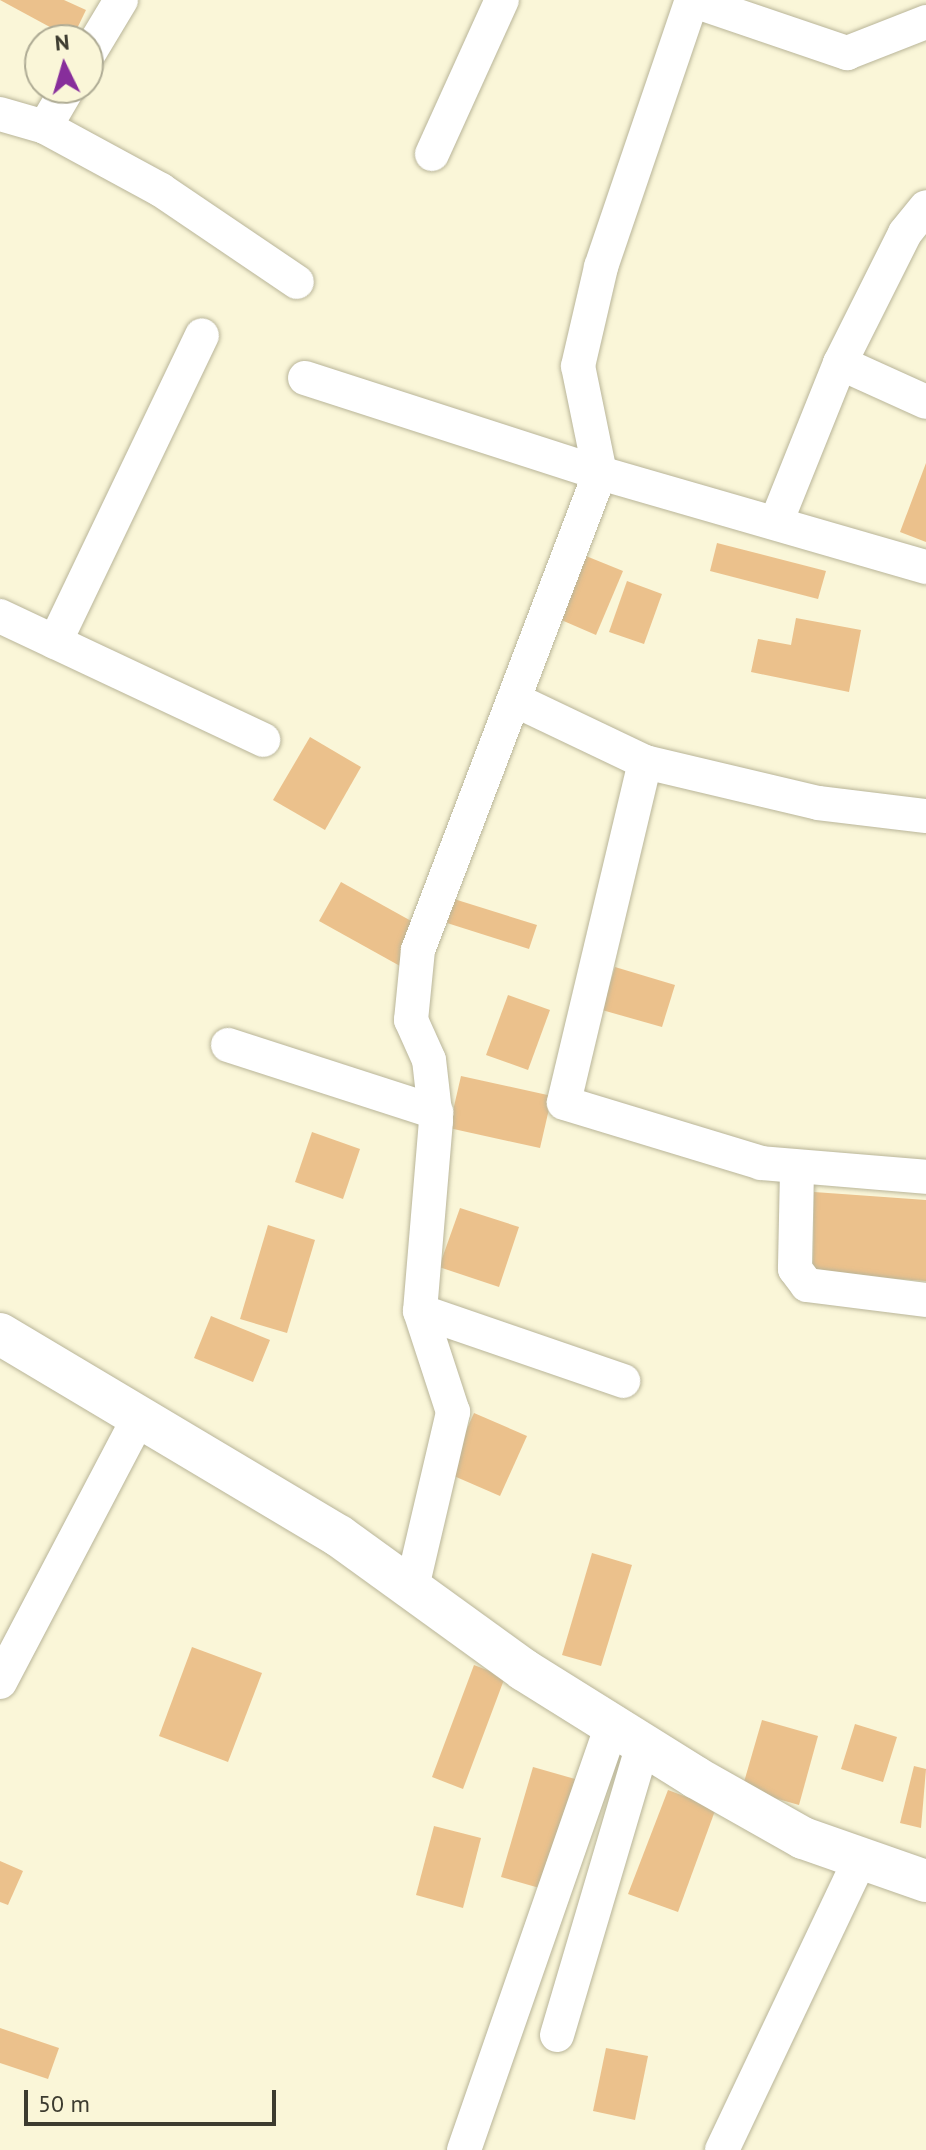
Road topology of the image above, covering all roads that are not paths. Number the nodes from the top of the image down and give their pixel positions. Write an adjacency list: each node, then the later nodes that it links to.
1 (121, 0): 5 (street)
2 (502, 0): 9 (street)
3 (691, 0): 4 (street); 16 (street)
4 (926, 22)
5 (104, 28)
6 (59, 104): 8 (street)
7 (0, 114): 8 (street)
8 (45, 127): 11 (street)
9 (432, 154)
10 (926, 207): 13 (street)
11 (297, 282)
12 (202, 335): 20 (street)
13 (840, 363): 15 (street); 17 (street)
14 (305, 378): 16 (street)
15 (926, 402)
16 (600, 473): 17 (street); 21 (street)
17 (777, 520): 18 (street)
18 (926, 567)
19 (0, 616): 20 (street)
20 (55, 642): 22 (street)
21 (517, 701): 23 (street); 26 (street)
22 (263, 740)
23 (645, 762): 24 (street); 27 (street)
24 (926, 816)
25 (228, 1045): 26 (street)
26 (436, 1112): 30 (street)
27 (797, 1170): 28 (street); 29 (street)
28 (926, 1177)
29 (926, 1300)
30 (420, 1311): 32 (street); 34 (street)
31 (0, 1334): 33 (street)
32 (623, 1381)
33 (137, 1421): 34 (street); 35 (street)
34 (413, 1583): 36 (street)
35 (0, 1682)
36 (628, 1735): 37 (street); 39 (street); 40 (street)
37 (860, 1860): 38 (street); 41 (street)
38 (926, 1881)
39 (557, 2035)
40 (464, 2150)
41 (722, 2150)

